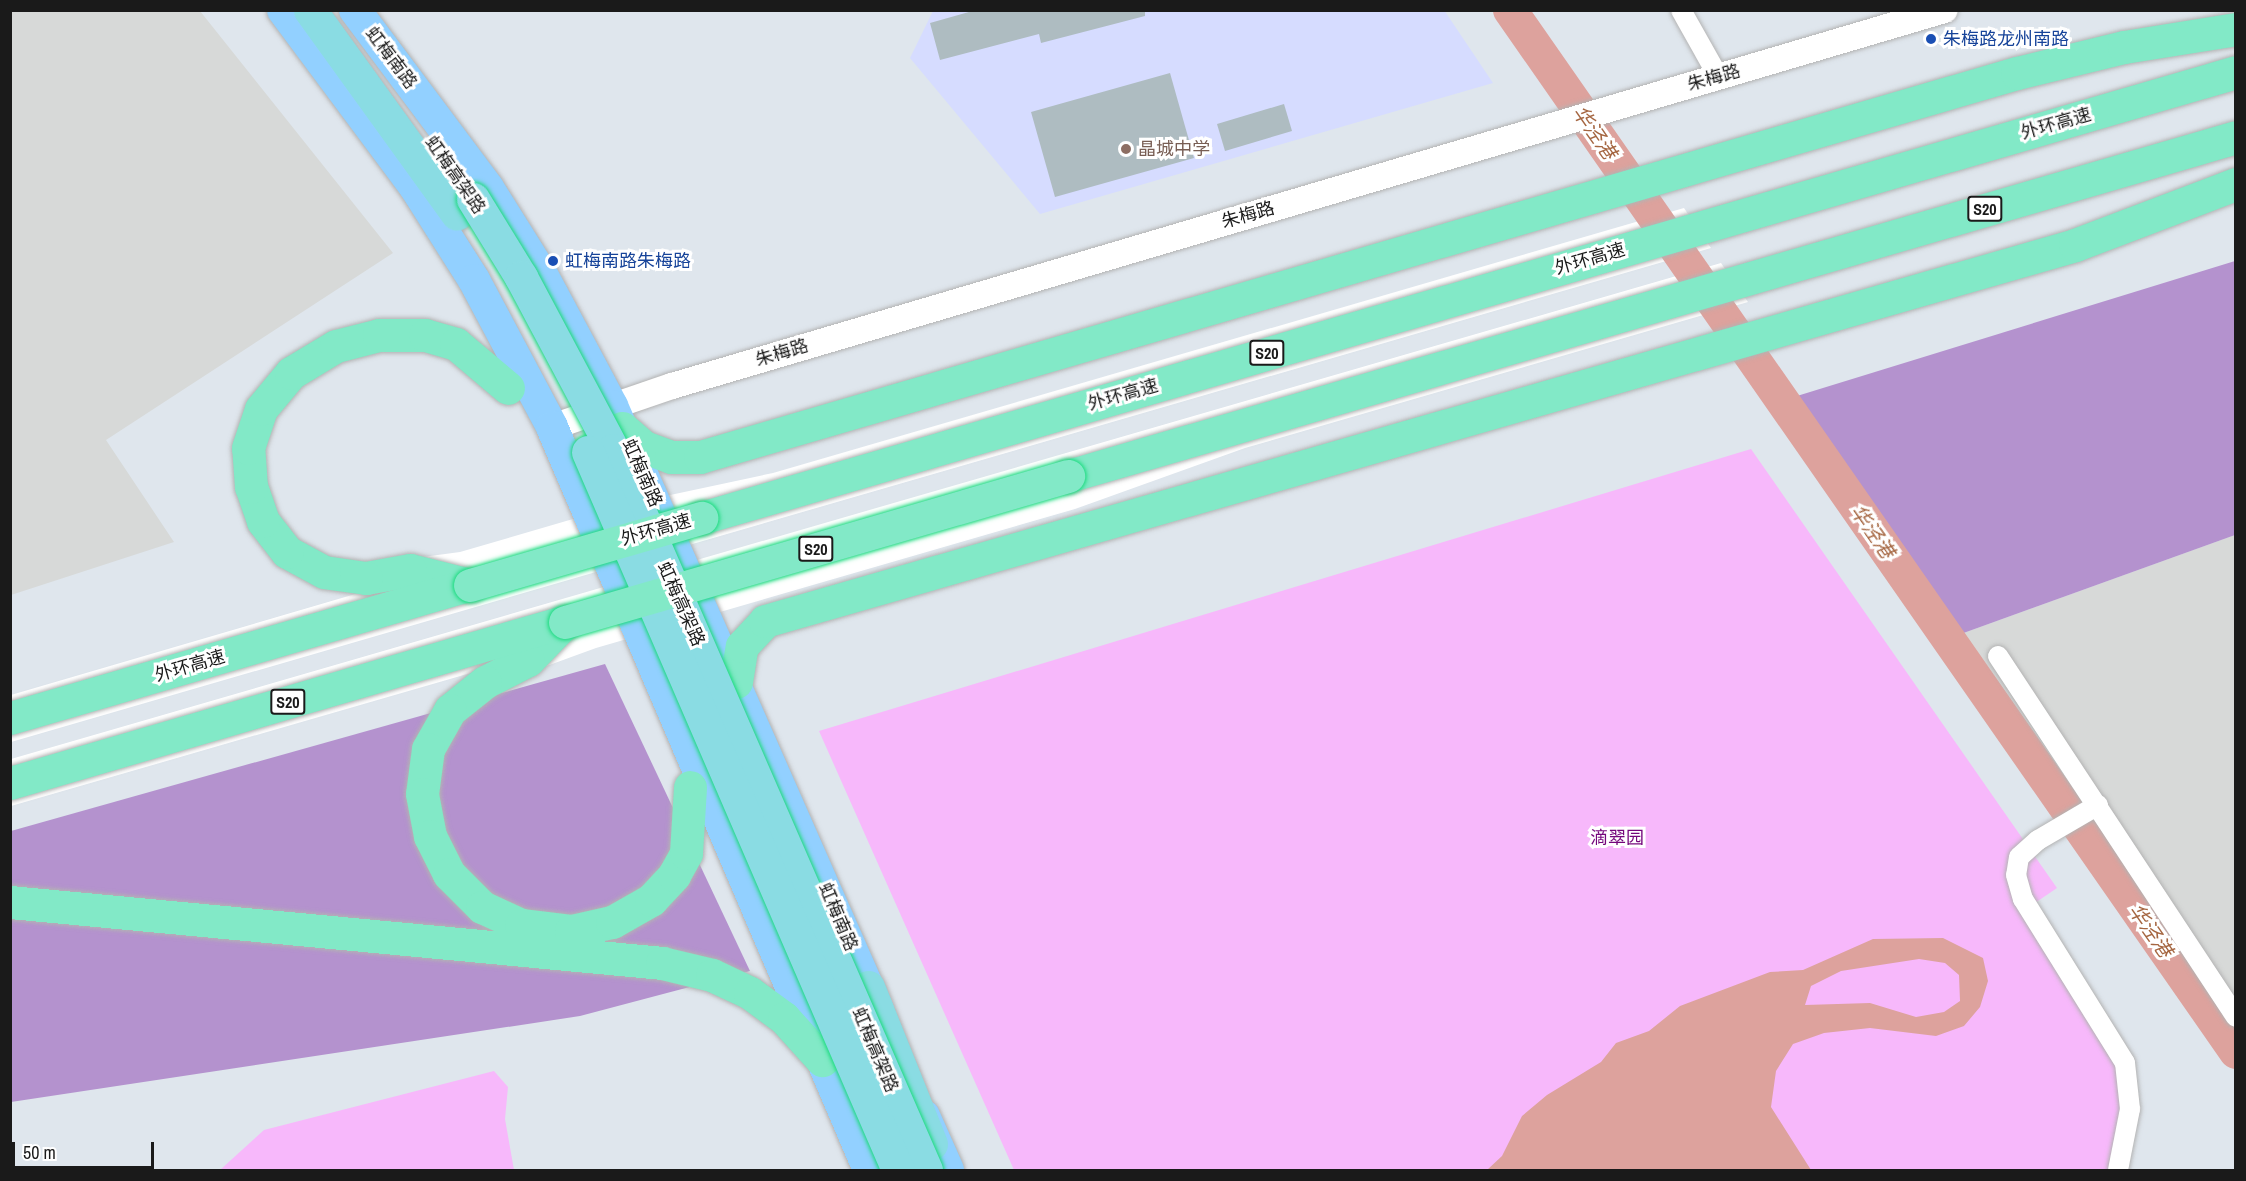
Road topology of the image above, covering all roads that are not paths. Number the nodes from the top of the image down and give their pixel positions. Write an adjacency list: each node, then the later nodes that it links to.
1 (283, 10): 12 (main road); 14 (main road)
2 (310, 10): 29 (highway, 虹梅高架路, bridge)
3 (335, 10): 30 (highway, 虹梅高架路, bridge)
4 (355, 10): 13 (main road, 虹梅南路)
5 (1681, 10): 9 (street)
6 (1945, 10): 9 (street, 朱梅路)
7 (2235, 29): 13 (highway)
8 (2235, 72): 15 (highway, 外环高速 / S20, bridge)
9 (1718, 76): 13 (street, 朱梅路)
10 (2235, 137): 16 (highway, S20, bridge)
11 (2235, 184): 18 (highway)
12 (508, 388): 15 (highway); 21 (main road)
13 (617, 417): 14 (street, 朱梅路); 18 (main road, 虹梅南路)
14 (552, 427): 25 (main road)
15 (470, 585): 19 (highway, 外环高速 / S20)
16 (565, 622): 20 (highway, S20); 21 (highway)
17 (1998, 656): 22 (street)
18 (736, 682): 24 (main road, 虹梅南路)
19 (10, 718)
20 (10, 783)
21 (690, 787): 25 (main road)
22 (2098, 804): 26 (street); 33 (street)
23 (10, 902): 27 (highway)
24 (868, 987): 31 (highway); 32 (main road, 虹梅南路)
25 (798, 1004): 27 (main road)
26 (2235, 1017)
27 (822, 1060): 28 (main road)
28 (869, 1170)
29 (898, 1170)
30 (926, 1170)
31 (942, 1170)
32 (948, 1170)
33 (2118, 1170)

